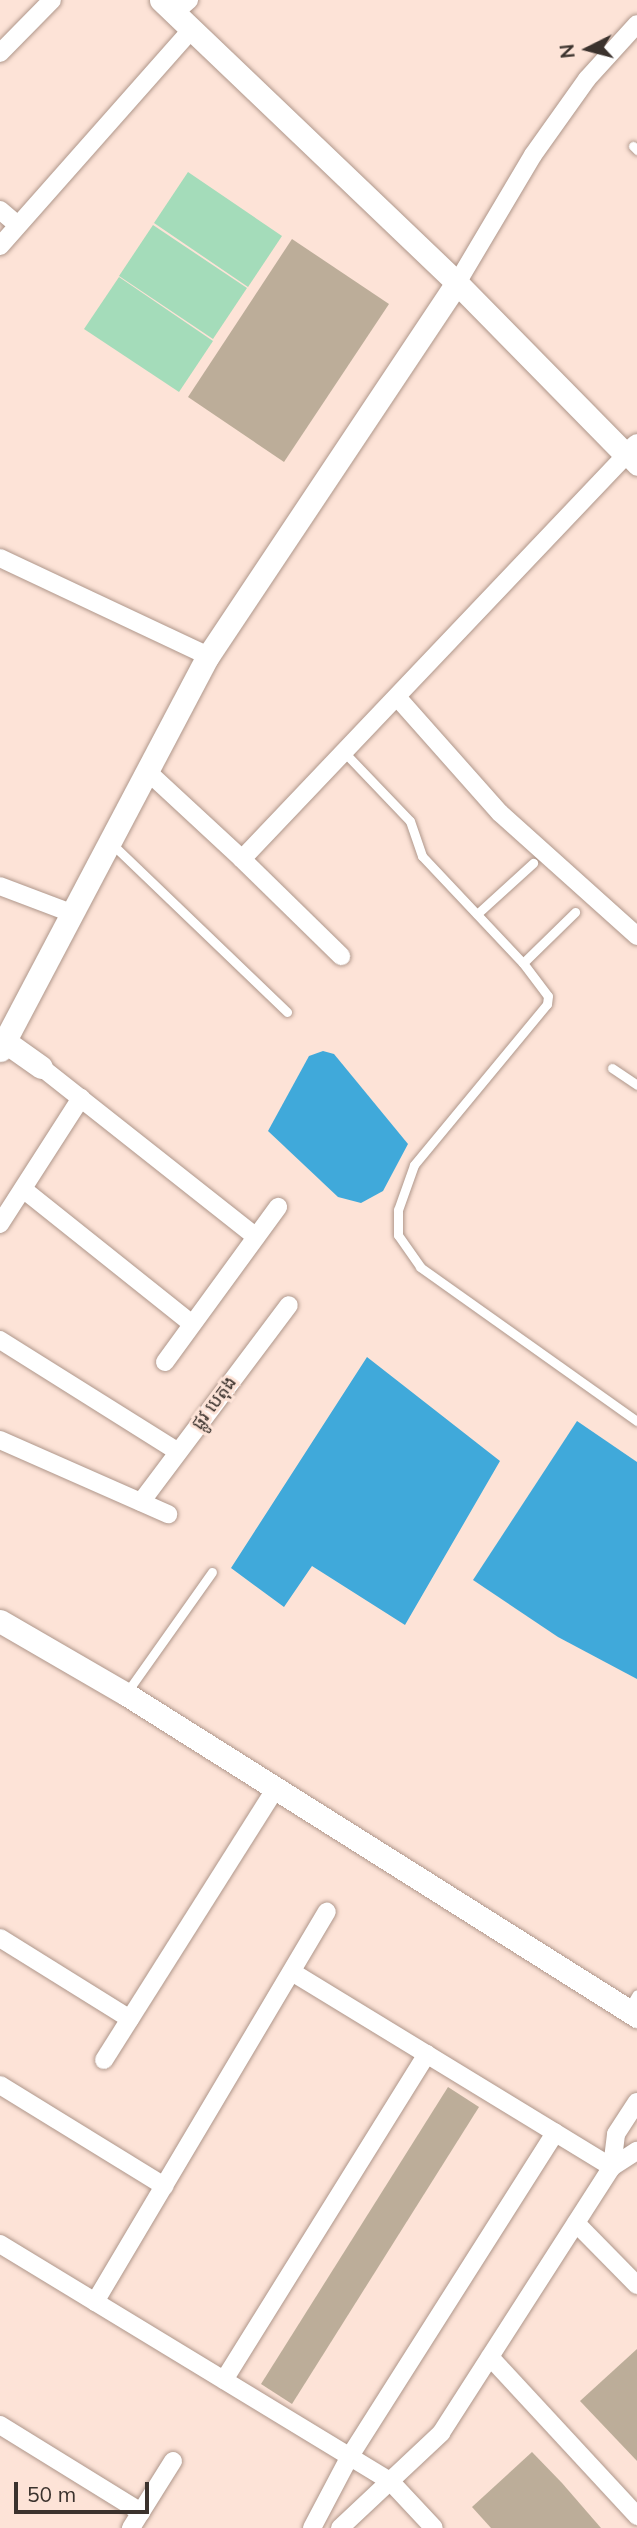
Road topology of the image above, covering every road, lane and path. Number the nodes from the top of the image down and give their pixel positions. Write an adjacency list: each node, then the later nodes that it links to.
1 (51, 0): 5 (street)
2 (175, 4): 4 (street)
3 (637, 24): 9 (street)
4 (191, 30): 7 (street); 9 (street)
5 (0, 52)
6 (0, 210): 7 (street)
7 (18, 225): 8 (street)
8 (0, 246)
9 (457, 283): 10 (street); 12 (street)
10 (634, 455): 13 (street)
11 (0, 558): 12 (street)
12 (208, 656): 15 (street)
13 (397, 697): 14 (street); 23 (street)
14 (344, 752): 17 (street); 22 (lane)
15 (147, 771): 16 (street); 17 (street)
16 (110, 841): 21 (street); 26 (lane)
17 (242, 859): 24 (street)
18 (533, 863): 22 (lane)
19 (0, 886): 21 (street)
20 (575, 912): 25 (lane)
21 (71, 914): 27 (street)
22 (477, 914): 25 (lane)
23 (637, 936)
24 (341, 956)
25 (523, 963): 40 (lane)
26 (286, 1012)
27 (2, 1043): 28 (street)
28 (41, 1067): 31 (street)
29 (612, 1068): 30 (lane)
30 (637, 1085)
31 (81, 1098): 32 (street); 35 (street)
32 (23, 1189): 34 (street); 37 (street)
33 (278, 1207): 35 (street)
34 (0, 1224)
35 (256, 1237): 37 (street)
36 (289, 1305): 42 (street, ផ្លូវ បេតុង)
37 (192, 1324): 39 (street)
38 (0, 1339): 42 (street)
39 (165, 1362)
40 (637, 1421)
41 (0, 1440): 43 (street)
42 (177, 1451): 43 (street, ផ្លូវ បេតុង)
43 (141, 1502): 44 (street)
44 (168, 1514)
45 (212, 1572): 47 (lane)
46 (0, 1621): 47 (street)
47 (126, 1694): 48 (street)
48 (275, 1790): 52 (street); 53 (street)
49 (327, 1912): 51 (street)
50 (0, 1938): 53 (street)
51 (292, 1972): 54 (street); 61 (street)
52 (634, 2007)
53 (130, 2019): 55 (street)
54 (427, 2054): 58 (street); 67 (street)
55 (104, 2060)
56 (0, 2085): 61 (street)
57 (637, 2102): 60 (street)
58 (555, 2133): 60 (street); 69 (street)
59 (637, 2151): 60 (street)
60 (612, 2168): 62 (street)
61 (164, 2186): 65 (street)
62 (576, 2223): 64 (street); 66 (street)
63 (0, 2244): 65 (street)
64 (636, 2281)
65 (95, 2302): 67 (street)
66 (490, 2357): 71 (street); 73 (street)
67 (224, 2380): 69 (street)
68 (0, 2425): 72 (street)
69 (350, 2456): 71 (street); 75 (street)
70 (173, 2461): 72 (street)
71 (390, 2481): 76 (street); 77 (street)
72 (141, 2512): 74 (street)
73 (637, 2516)
74 (131, 2528)
75 (312, 2528)
76 (340, 2528)
77 (434, 2528)

